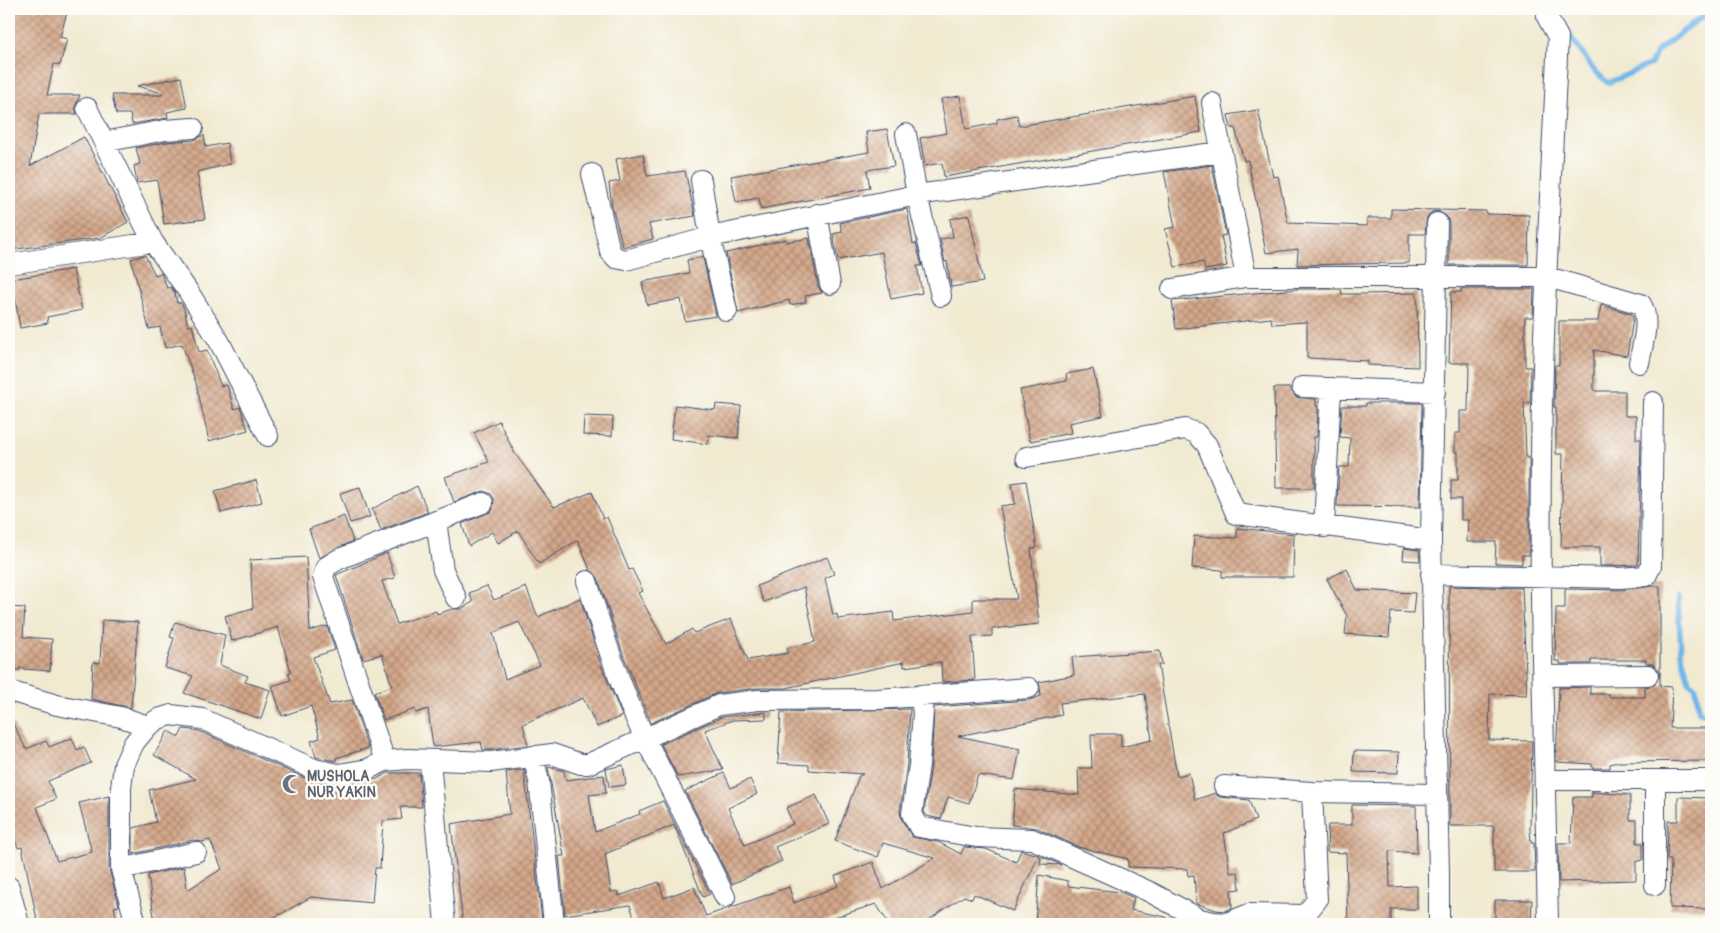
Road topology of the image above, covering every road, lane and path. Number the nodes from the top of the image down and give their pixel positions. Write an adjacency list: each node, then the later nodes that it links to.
1 (1547, 9): 17 (street)
2 (1212, 103): 7 (street)
3 (86, 108): 6 (street)
4 (193, 128): 6 (street)
5 (906, 134): 10 (street)
6 (104, 142): 14 (street)
7 (1220, 152): 10 (street); 16 (street)
8 (592, 174): 13 (street)
9 (701, 180): 13 (street)
10 (917, 194): 11 (street); 21 (street)
11 (817, 214): 13 (street); 19 (street)
12 (1437, 223): 18 (street)
13 (710, 237): 22 (street)
14 (153, 242): 15 (street); 28 (street)
15 (9, 264)
16 (1246, 277): 18 (street); 20 (street)
17 (1548, 277): 18 (street); 23 (street); 35 (street)
18 (1437, 278): 26 (street)
19 (830, 284)
20 (1172, 289)
21 (941, 296)
22 (727, 311)
23 (1639, 364)
24 (1302, 387): 25 (street)
25 (1331, 388): 26 (street); 32 (street)
26 (1435, 392): 33 (street)
27 (1653, 402): 35 (street)
28 (268, 436)
29 (1026, 457): 32 (street)
30 (483, 503): 31 (street)
31 (436, 521): 37 (street); 46 (street)
32 (1324, 527): 33 (street)
33 (1431, 540): 34 (street)
34 (1431, 574): 35 (street); 53 (street)
35 (1542, 576): 39 (street)
36 (587, 581): 44 (street)
37 (456, 598)
38 (1648, 674): 39 (street)
39 (1543, 676): 48 (street)
40 (1030, 688): 42 (street)
41 (9, 691): 43 (street)
42 (920, 695): 44 (street); 52 (street)
43 (148, 726): 46 (street); 55 (street)
44 (644, 736): 45 (street); 58 (street)
45 (533, 756): 47 (street); 62 (street)
46 (385, 761): 47 (street)
47 (430, 761): 61 (street)
48 (1545, 780): 49 (street); 64 (street)
49 (1655, 780): 50 (street); 56 (street)
50 (1711, 780)
51 (1224, 786): 52 (street)
52 (1312, 792): 53 (street)
53 (1438, 794): 63 (street)
54 (196, 852): 55 (street)
55 (121, 869): 60 (street)
56 (1655, 885)
57 (9, 887): 59 (street)
58 (725, 897)
59 (20, 924)
60 (136, 924)
61 (446, 924)
62 (554, 924)
63 (1439, 924)
64 (1548, 924)

